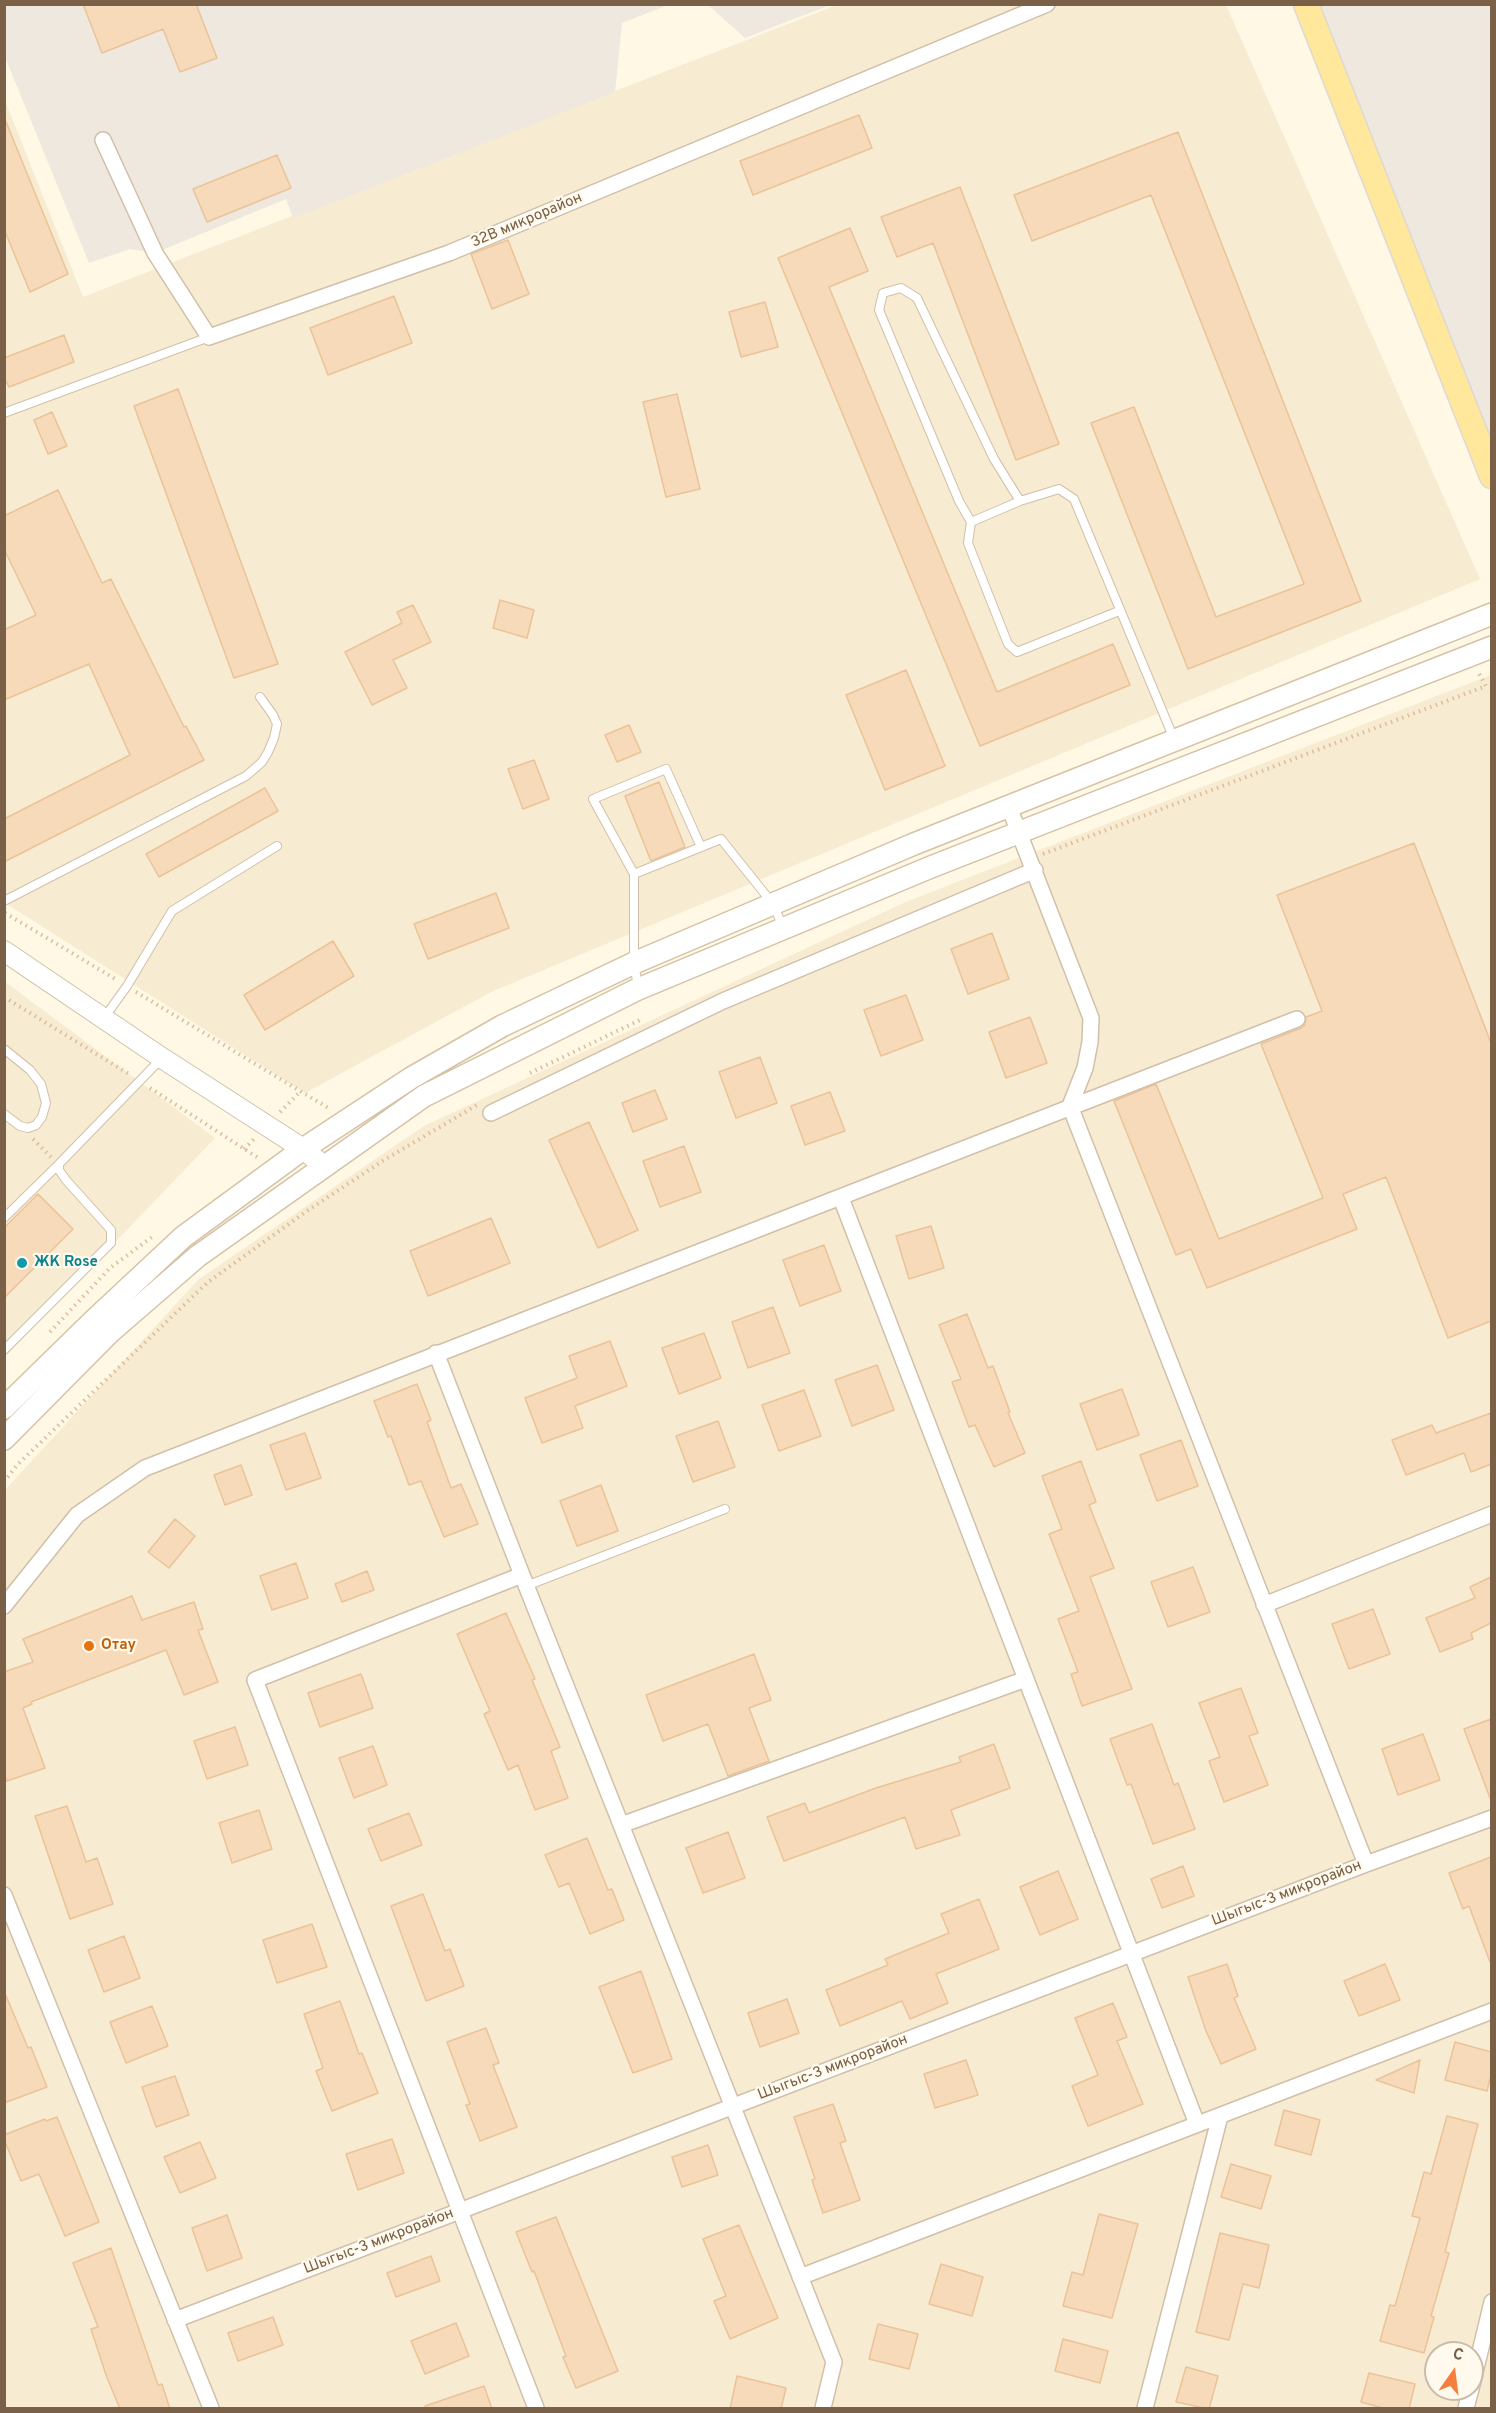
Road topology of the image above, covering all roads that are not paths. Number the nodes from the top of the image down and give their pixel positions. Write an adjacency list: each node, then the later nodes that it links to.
1 (1047, 4): 3 (street, 32В микрорайон)
2 (1306, 4): 7 (main road)
3 (1025, 9): 5 (street, 32В микрорайон)
4 (103, 140): 5 (street)
5 (209, 337): 6 (lane)
6 (4, 413)
7 (1491, 476)
8 (1020, 501): 9 (lane); 9 (lane); 10 (lane)
9 (970, 522): 10 (lane)
10 (1119, 611): 14 (lane)
11 (1491, 614): 14 (main road)
12 (1491, 647): 16 (main road)
13 (260, 697): 21 (lane)
14 (1174, 741): 15 (main road)
15 (1009, 807): 16 (street); 22 (main road)
16 (1019, 832): 19 (street); 23 (main road)
17 (277, 846): 27 (lane)
18 (701, 847): 20 (lane); 20 (lane); 22 (lane)
19 (1035, 870): 31 (street); 32 (street)
20 (634, 874): 25 (lane)
21 (4, 901)
22 (773, 904): 23 (lane); 25 (main road)
23 (784, 928): 26 (main road)
24 (4, 951): 27 (street)
25 (634, 963): 26 (lane); 34 (main road)
26 (639, 990): 36 (main road)
27 (104, 1018): 30 (street)
28 (1297, 1019): 31 (street)
29 (4, 1049): 33 (lane)
30 (162, 1058): 34 (street); 35 (lane)
31 (1070, 1106): 37 (street); 46 (street)
32 (490, 1113)
33 (4, 1114)
34 (303, 1149): 36 (street); 41 (main road)
35 (59, 1164): 38 (lane); 39 (lane)
36 (324, 1166): 42 (main road)
37 (841, 1198): 40 (street); 48 (street)
38 (4, 1218)
39 (4, 1350)
40 (436, 1353): 45 (street); 47 (street)
41 (4, 1408)
42 (4, 1439)
43 (725, 1509): 45 (lane)
44 (1491, 1514): 46 (street)
45 (524, 1580): 50 (street); 58 (street)
46 (1264, 1605): 51 (street)
47 (4, 1606)
48 (1026, 1679): 50 (street); 53 (street)
49 (1491, 1818): 51 (street, Шыгыс-3 микрорайон)
50 (621, 1825): 55 (street)
51 (1366, 1864): 53 (street, Шыгыс-3 микрорайон)
52 (4, 1895): 61 (street)
53 (1132, 1954): 55 (street, Шыгыс-3 микрорайон); 57 (street)
54 (1491, 2011): 56 (street)
55 (733, 2106): 58 (street, Шыгыс-3 микрорайон); 59 (street)
56 (1220, 2116): 57 (street); 66 (street)
57 (1197, 2124): 59 (street)
58 (459, 2211): 61 (street, Шыгыс-3 микрорайон); 64 (street)
59 (800, 2277): 65 (street)
60 (1491, 2302): 62 (street)
61 (174, 2320): 63 (street)
62 (1482, 2341)
63 (211, 2409)
64 (537, 2409)
65 (823, 2409)
66 (1145, 2409)

